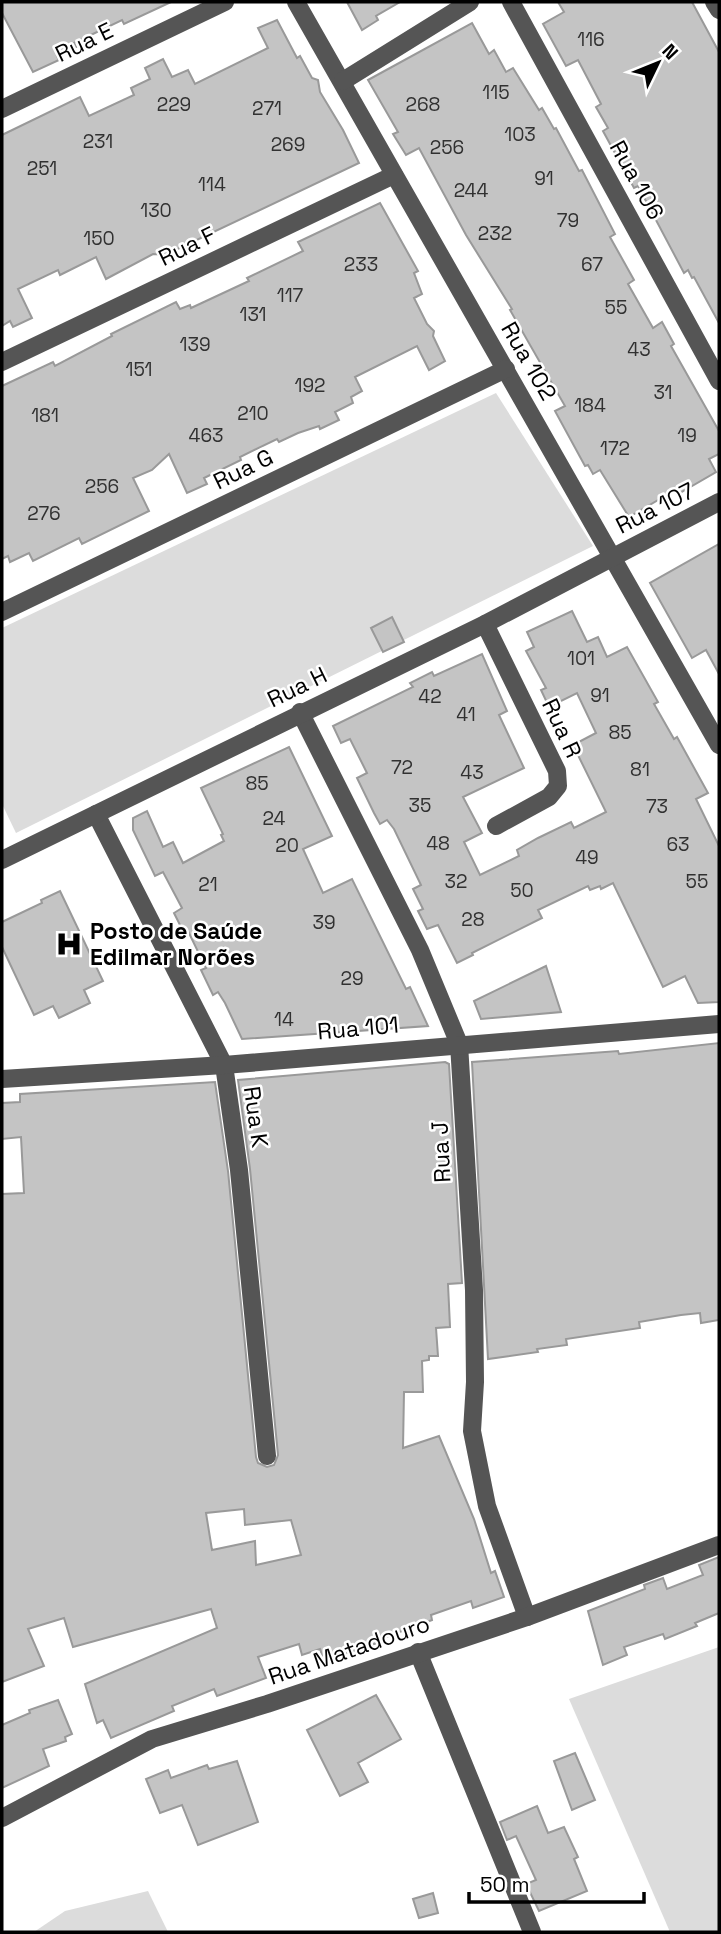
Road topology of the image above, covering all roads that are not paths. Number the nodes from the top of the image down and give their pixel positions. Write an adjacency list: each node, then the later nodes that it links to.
1 (226, 2): 8 (street, Rua E)
2 (296, 2): 7 (street, Rua 102)
3 (470, 2): 7 (street)
4 (512, 2): 12 (street, Rua 106)
5 (714, 2): 6 (street)
6 (719, 10)
7 (343, 81): 9 (street, Rua 102)
8 (2, 109)
9 (394, 175): 10 (street, Rua F); 11 (street, Rua 102)
10 (2, 362)
11 (506, 369): 14 (street, Rua 102); 15 (street, Rua G)
12 (719, 381)
13 (719, 502): 14 (street, Rua 107)
14 (613, 557): 16 (street, Rua H); 19 (street, Rua 102)
15 (2, 612)
16 (485, 624): 18 (street, Rua H); 22 (street, Rua R)
17 (719, 704): 19 (street)
18 (300, 712): 21 (street, Rua H); 25 (street, Rua J)
19 (702, 712): 20 (street, Rua 102)
20 (719, 745)
21 (96, 814): 23 (street, Rua H); 26 (street, Rua K)
22 (496, 825)
23 (2, 860)
24 (719, 1024): 25 (street, Rua 101)
25 (459, 1044): 26 (street, Rua 101); 30 (street, Rua J)
26 (224, 1065): 27 (street, Rua 101); 28 (street, Rua K)
27 (2, 1079)
28 (267, 1456)
29 (719, 1545): 30 (street, Rua Matadouro)
30 (527, 1617): 31 (street, Rua Matadouro)
31 (418, 1653): 32 (street, Rua Matadouro); 33 (street)
32 (2, 1818)
33 (532, 1932)

